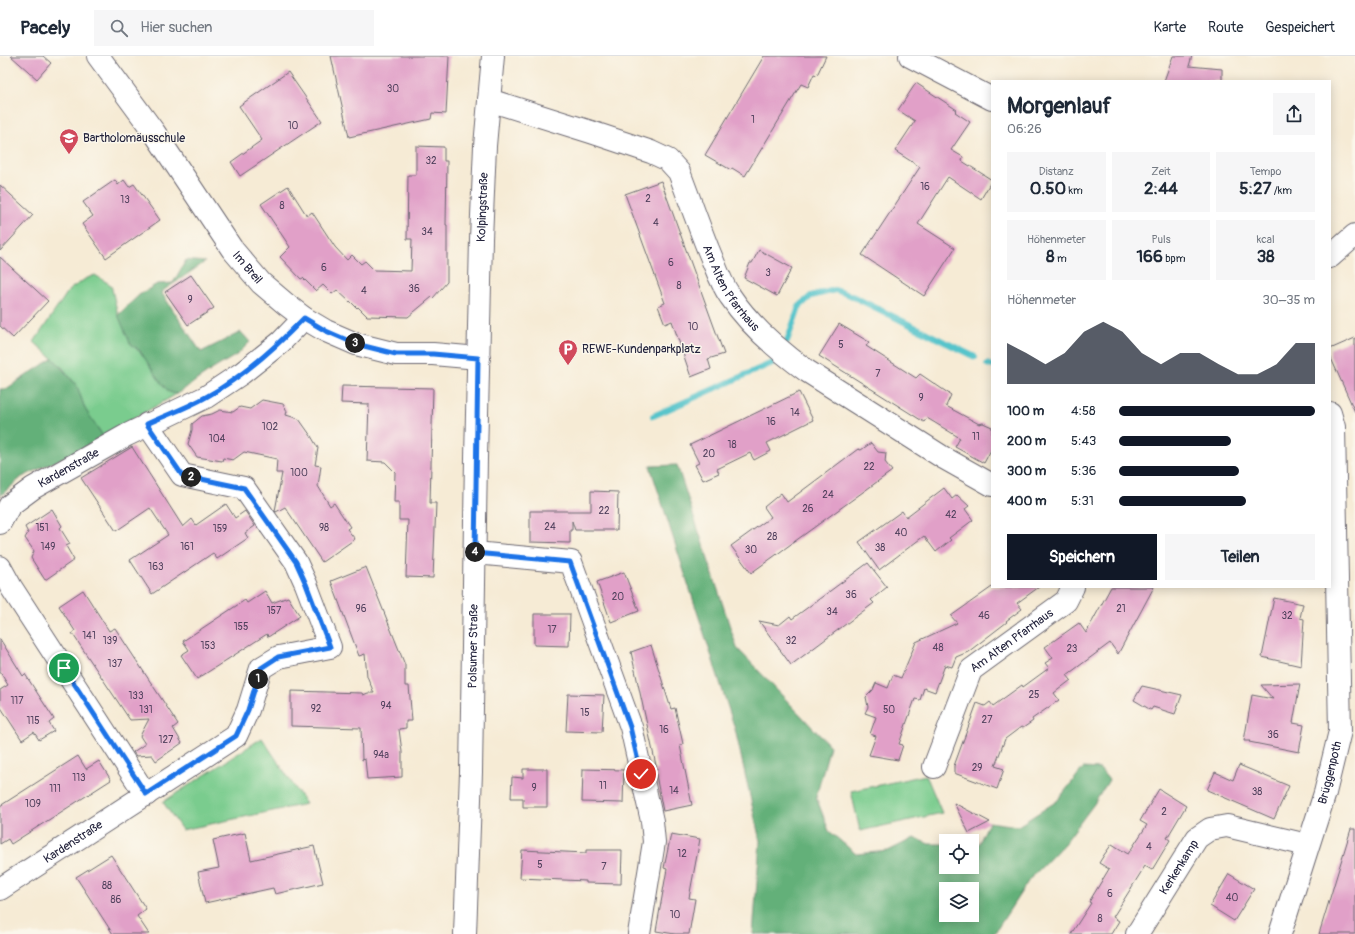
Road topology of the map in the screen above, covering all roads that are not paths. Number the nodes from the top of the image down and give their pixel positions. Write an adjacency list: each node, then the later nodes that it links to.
1 (98, 56): 8 (street, Im Breil)
2 (493, 56): 5 (street, Kolpingstraße)
3 (910, 56): 4 (street)
4 (991, 98)
5 (489, 100): 9 (street, Kolpingstraße); 12 (street, Am Alten Pfarrhaus)
6 (1355, 235): 7 (street)
7 (1331, 256)
8 (304, 318): 9 (street, Im Breil); 11 (street, Kardenstraße)
9 (478, 358): 14 (street, Polsumer Straße)
10 (1331, 416): 17 (street, Brüggenpoth)
11 (147, 424): 13 (street, Kardenstraße); 19 (street, Kardenstraße)
12 (991, 484)
13 (0, 523)
14 (475, 553): 22 (street, Polsumer Straße); 23 (street)
15 (0, 567): 19 (street)
16 (1072, 588): 18 (street, Am Alten Pfarrhaus)
17 (1348, 736): 20 (street, Brüggenpoth)
18 (934, 767)
19 (146, 794): 21 (street, Kardenstraße)
20 (1308, 845): 24 (street, Kerkenkamp); 25 (street, Brüggenpoth)
21 (0, 889)
22 (465, 934)
23 (639, 934)
24 (1137, 934)
25 (1280, 934)

